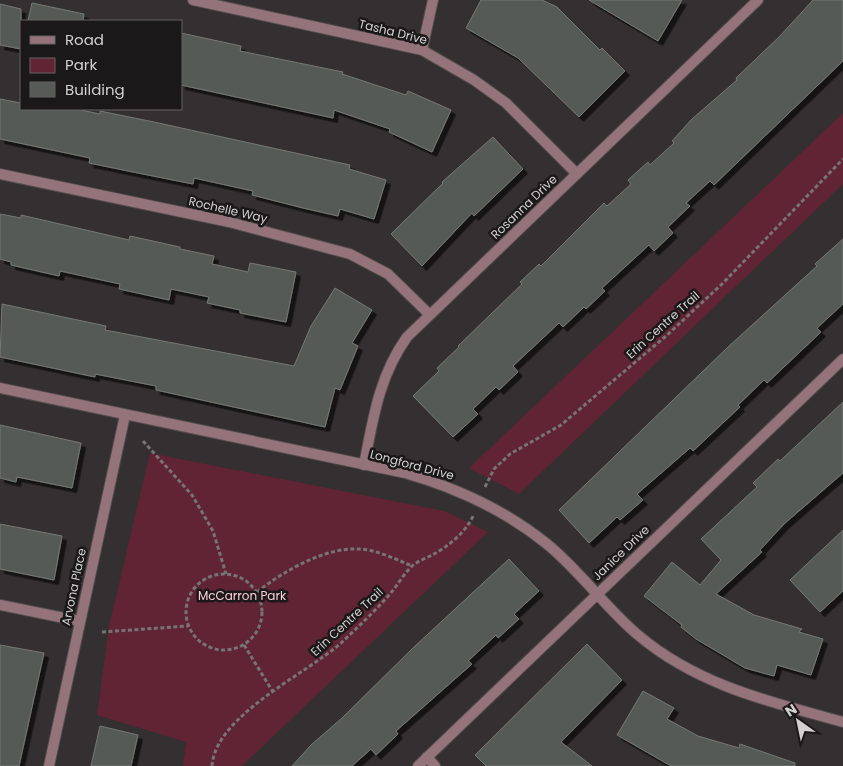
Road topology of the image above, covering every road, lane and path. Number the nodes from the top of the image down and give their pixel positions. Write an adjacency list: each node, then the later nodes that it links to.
1 (194, 0): 4 (street, Tasha Drive)
2 (433, 0): 5 (street)
3 (758, 0): 8 (street, Rosanna Drive)
4 (219, 3): 5 (street, Tasha Drive)
5 (422, 50): 8 (street, Tasha Drive)
6 (843, 159): 15 (path, Erin Centre Trail)
7 (0, 174): 9 (street, Rochelle Way)
8 (576, 174): 9 (street, Rosanna Drive)
9 (429, 314): 14 (street, Rosanna Drive)
10 (843, 359): 20 (street, Janice Drive)
11 (0, 388): 12 (street, Longford Drive)
12 (125, 415): 14 (street, Longford Drive); 22 (street, Arvona Place)
13 (143, 441): 18 (path)
14 (364, 465): 20 (street, Longford Drive)
15 (484, 488)
16 (475, 510): 17 (path, Erin Centre Trail)
17 (412, 566): 19 (path); 26 (path, Erin Centre Trail)
18 (226, 574): 19 (path); 23 (path)
19 (257, 592): 25 (path)
20 (596, 594): 27 (street, Longford Drive); 28 (street, Janice Drive)
21 (0, 605): 22 (street)
22 (79, 621): 29 (street, Arvona Place)
23 (188, 626): 24 (path); 25 (path)
24 (102, 632)
25 (244, 645): 26 (path)
26 (273, 692): 30 (path, Erin Centre Trail)
27 (843, 722)
28 (426, 757): 31 (street, Janice Drive); 32 (street)
29 (50, 766)
30 (212, 766)
31 (418, 766)
32 (435, 766)

